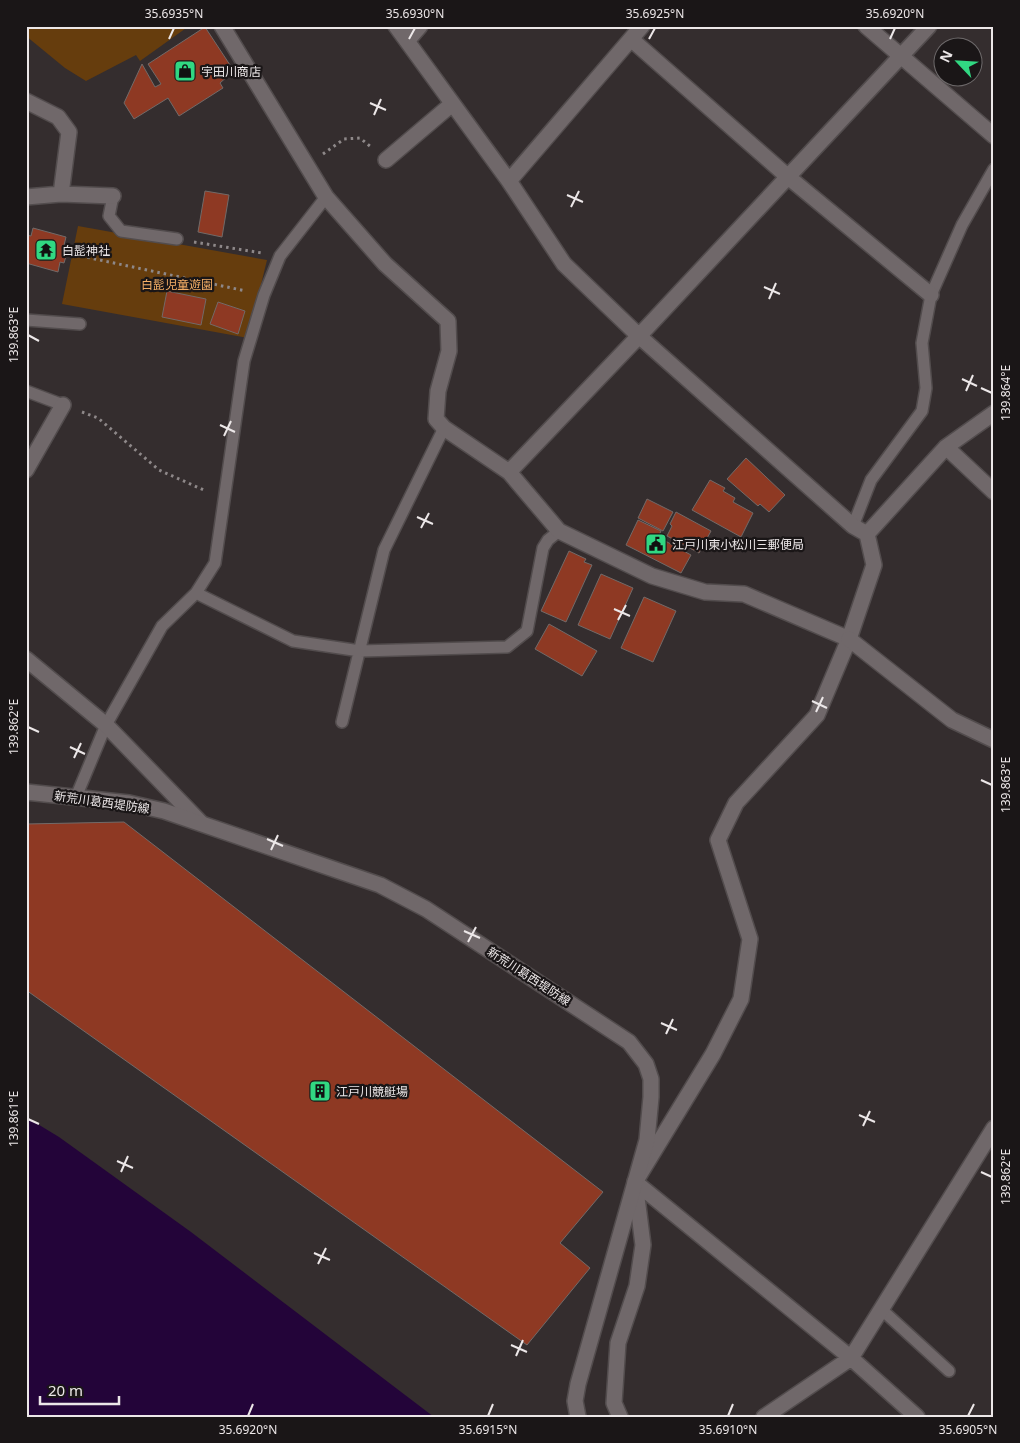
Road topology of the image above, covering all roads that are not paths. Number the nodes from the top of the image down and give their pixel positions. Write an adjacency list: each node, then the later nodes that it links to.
1 (222, 26): 20 (street)
2 (396, 26): 8 (street)
3 (420, 26): 8 (street)
4 (642, 26): 7 (street)
5 (866, 26): 9 (street)
6 (929, 26): 9 (street)
7 (631, 39): 15 (street); 16 (street)
8 (407, 41): 11 (street)
9 (901, 58): 12 (street); 15 (street)
10 (26, 101): 17 (street)
11 (452, 104): 13 (street); 16 (street)
12 (994, 136)
13 (386, 160)
14 (994, 169): 22 (lane)
15 (787, 176): 22 (street); 25 (street)
16 (508, 181): 25 (street)
17 (61, 194): 18 (street); 19 (street)
18 (113, 196): 21 (lane)
19 (26, 197)
20 (326, 197): 29 (street); 37 (lane)
21 (177, 239)
22 (931, 295): 34 (lane)
23 (26, 320): 24 (lane)
24 (80, 324)
25 (639, 336): 32 (street); 34 (street)
26 (26, 391): 27 (lane)
27 (63, 405): 31 (street)
28 (994, 413): 30 (street)
29 (444, 428): 32 (street); 39 (lane)
30 (946, 447): 33 (street); 36 (street)
31 (26, 470)
32 (509, 472): 35 (street)
33 (994, 492)
34 (852, 526): 36 (street)
35 (559, 531): 38 (street); 39 (lane)
36 (867, 534): 38 (street)
37 (196, 593): 39 (lane); 42 (lane)
38 (849, 639): 43 (street); 48 (street)
39 (360, 651): 41 (lane)
40 (26, 659): 42 (street)
41 (342, 722)
42 (106, 724): 45 (lane); 46 (street)
43 (994, 740)
44 (26, 792): 45 (street, 新荒川葛西堤防線)
45 (76, 797): 46 (street, 新荒川葛西堤防線)
46 (201, 823): 48 (street, 新荒川葛西堤防線)
47 (992, 1135): 49 (street)
48 (635, 1182): 50 (street); 52 (street, 新荒川葛西堤防線); 53 (street)
49 (881, 1309): 50 (street); 51 (lane)
50 (851, 1358): 54 (street); 55 (street)
51 (950, 1371)
52 (578, 1417)
53 (620, 1417)
54 (764, 1417)
55 (917, 1417)

